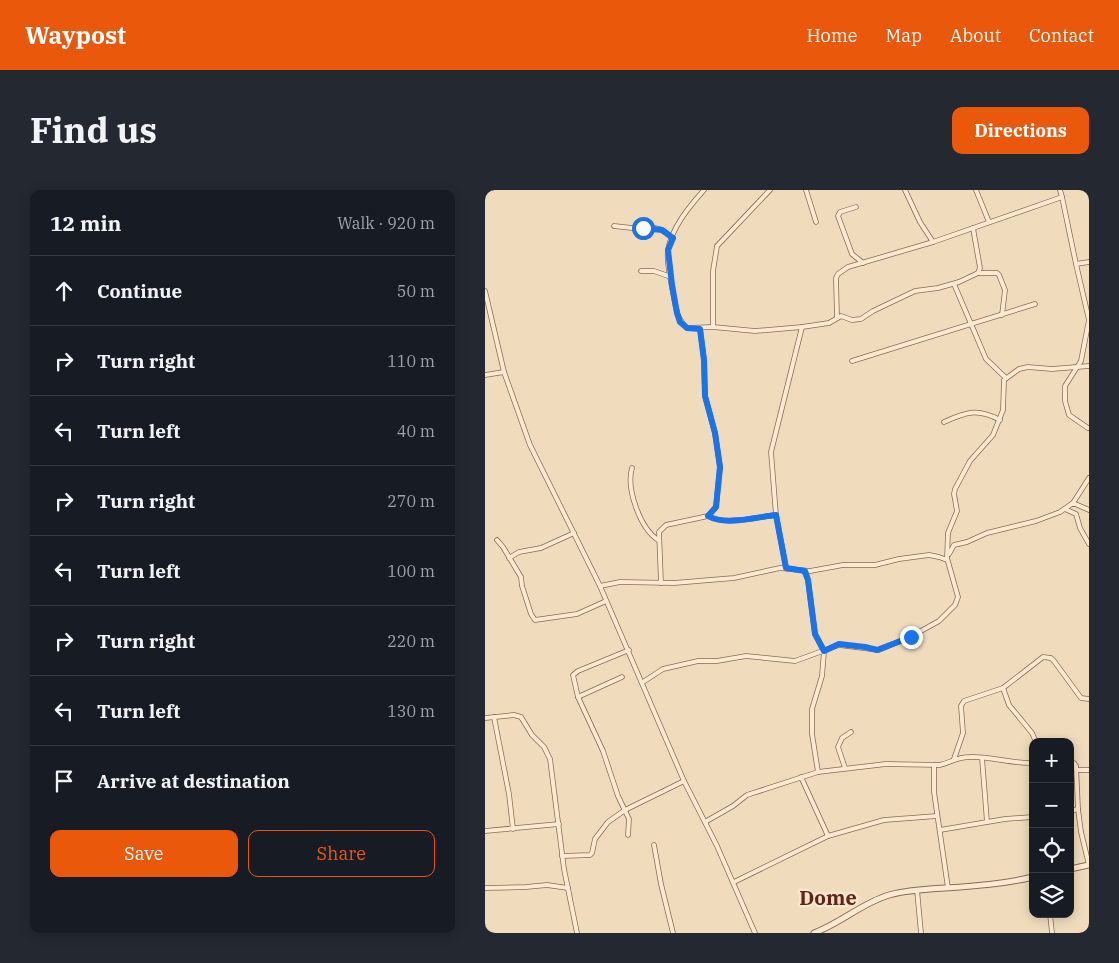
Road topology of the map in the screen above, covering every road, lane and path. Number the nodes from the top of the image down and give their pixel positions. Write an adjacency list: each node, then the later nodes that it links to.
1 (704, 190): 13 (street)
2 (770, 190): 28 (street)
3 (806, 190): 9 (street)
4 (905, 190): 14 (street)
5 (976, 190): 10 (street)
6 (1060, 190): 7 (street)
7 (1062, 197): 10 (street); 17 (street)
8 (856, 206): 15 (street)
9 (816, 222)
10 (989, 222): 12 (street)
11 (613, 226): 13 (street)
12 (973, 228): 14 (street); 19 (street)
13 (673, 238): 20 (street)
14 (933, 242): 15 (street)
15 (863, 262): 26 (street)
16 (1089, 262): 17 (street)
17 (1076, 264): 24 (street)
18 (641, 271): 20 (street)
19 (978, 272): 21 (street); 25 (street)
20 (671, 277): 30 (street)
21 (954, 284): 26 (street); 27 (street)
22 (485, 292): 34 (street)
23 (1035, 304): 25 (street)
24 (1088, 309): 32 (street)
25 (1002, 315): 27 (street)
26 (837, 318): 29 (street)
27 (970, 325): 31 (street); 36 (street)
28 (713, 327): 29 (street); 30 (street)
29 (802, 328): 45 (street)
30 (700, 329): 46 (street)
31 (852, 361)
32 (1078, 366): 33 (street); 36 (street); 39 (street)
33 (1089, 366)
34 (504, 372): 35 (street); 47 (street)
35 (485, 375)
36 (1006, 378): 37 (street)
37 (1000, 420): 38 (street); 52 (street)
38 (943, 422)
39 (1088, 428)
40 (632, 468): 49 (street)
41 (1089, 478): 42 (street)
42 (1073, 503): 43 (street); 44 (street)
43 (1065, 509): 50 (street); 52 (street)
44 (1089, 510)
45 (776, 515): 46 (street); 53 (street)
46 (708, 516): 49 (street)
47 (575, 533): 51 (street); 56 (street)
48 (497, 540): 51 (street)
49 (658, 540): 55 (street)
50 (1089, 544)
51 (509, 558): 57 (street)
52 (947, 559): 54 (street); 59 (street)
53 (786, 568): 54 (street); 55 (street)
54 (805, 571): 59 (street)
55 (661, 583): 56 (street)
56 (600, 586): 57 (street)
57 (606, 601): 58 (street)
58 (629, 650): 61 (street); 63 (street)
59 (824, 651): 61 (street); 77 (street)
60 (622, 677): 63 (street)
61 (643, 682): 79 (street)
62 (1003, 688): 64 (street); 68 (street); 70 (street)
63 (578, 697): 81 (street)
64 (1089, 699)
65 (494, 717): 66 (street); 87 (street); 88 (street)
66 (485, 718)
67 (851, 732): 74 (street)
68 (1034, 738)
69 (982, 758): 70 (street); 71 (street); 86 (street)
70 (954, 759): 73 (street)
71 (1029, 763)
72 (1074, 764): 75 (street)
73 (934, 765): 74 (street); 83 (street)
74 (845, 768): 77 (street)
75 (1077, 770): 76 (street); 80 (street)
76 (1089, 770)
77 (818, 772): 78 (street)
78 (801, 777): 85 (street); 92 (street)
79 (684, 781): 81 (street); 85 (street)
80 (1078, 809): 82 (street); 95 (street)
81 (625, 810): 91 (street); 94 (street)
82 (1074, 810)
83 (937, 816): 89 (street); 92 (street)
84 (1029, 817): 86 (street)
85 (705, 822): 98 (street)
86 (987, 822): 89 (street)
87 (559, 824): 88 (street); 94 (street)
88 (513, 829): 90 (street)
89 (940, 830): 101 (street)
90 (485, 831)
91 (628, 835)
92 (828, 836): 98 (street)
93 (654, 845): 105 (street)
94 (562, 856): 100 (street)
95 (1089, 865): 96 (street)
96 (1074, 868)
97 (1029, 878): 101 (street)
98 (734, 882): 106 (street)
99 (485, 888): 100 (street)
100 (567, 888): 104 (street)
101 (948, 888): 102 (street)
102 (917, 890): 107 (street); 108 (street)
103 (1050, 918): 109 (street)
104 (577, 933)
105 (673, 933)
106 (755, 933)
107 (815, 933)
108 (921, 933)
109 (1052, 933)

